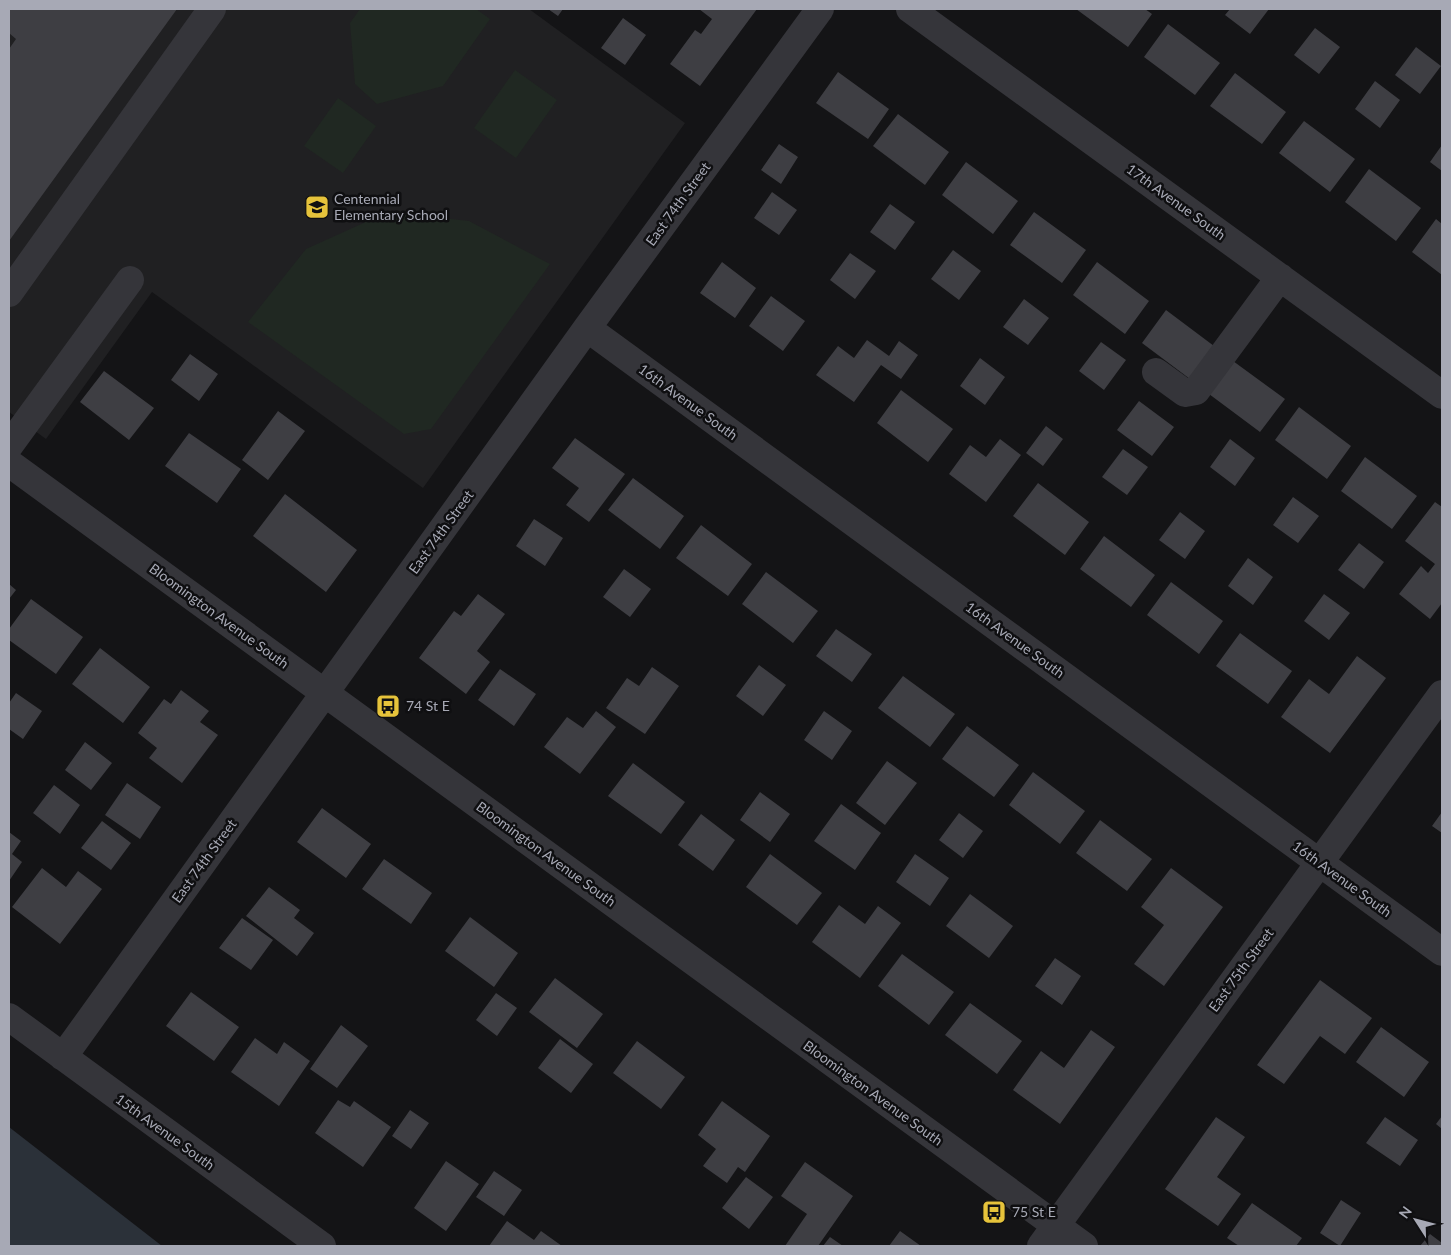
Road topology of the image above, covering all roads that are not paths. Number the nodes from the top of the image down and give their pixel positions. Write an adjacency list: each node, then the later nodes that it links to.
1 (212, 9): 6 (street)
2 (820, 9): 7 (street, East 74th Street)
3 (910, 9): 4 (street, 17th Avenue South)
4 (1280, 277): 8 (street); 9 (street, 17th Avenue South)
5 (130, 280): 10 (street)
6 (9, 293)
7 (588, 328): 12 (street, East 74th Street); 14 (street, 16th Avenue South)
8 (1156, 372)
9 (1442, 395)
10 (9, 446)
11 (9, 463): 12 (street, Bloomington Avenue South)
12 (325, 693): 17 (street, East 74th Street); 18 (street, Bloomington Avenue South)
13 (1442, 694): 14 (street, East 75th Street)
14 (1319, 862): 15 (street, 16th Avenue South); 18 (street, East 75th Street)
15 (1442, 952)
16 (9, 1017): 17 (street, 15th Avenue South)
17 (63, 1057): 19 (street, 15th Avenue South)
18 (1048, 1236): 20 (street, Bloomington Avenue South)
19 (322, 1246)
20 (1084, 1246)

